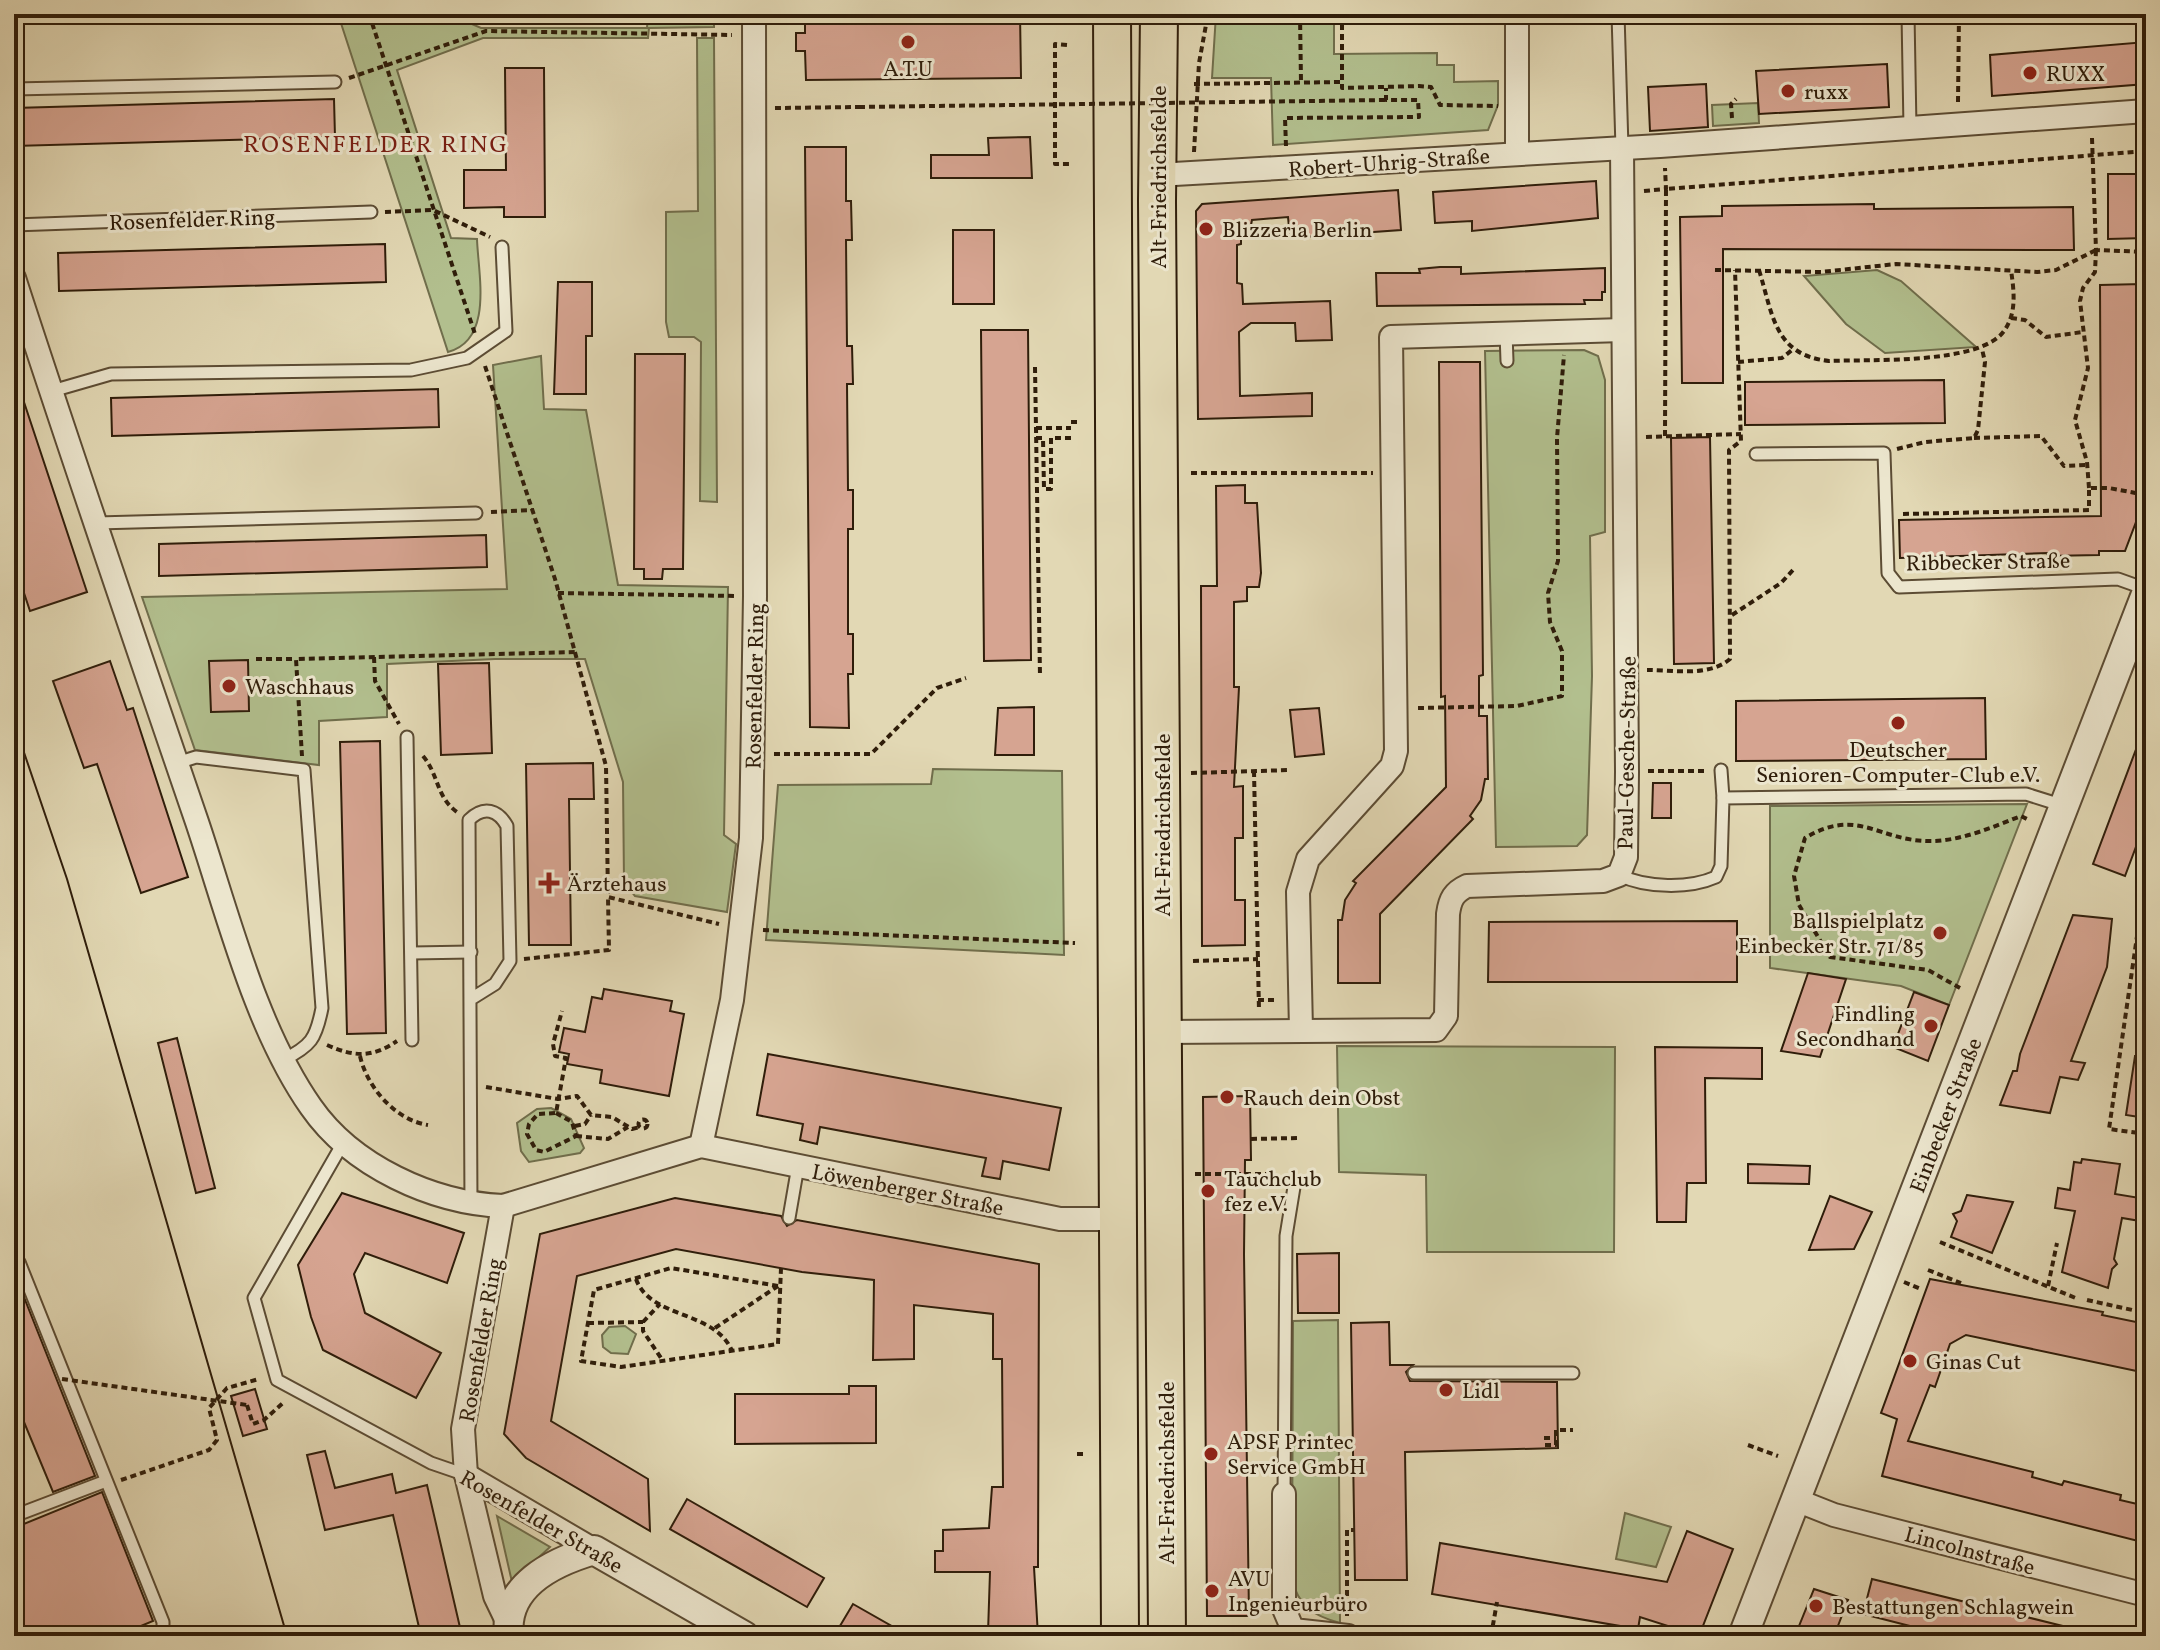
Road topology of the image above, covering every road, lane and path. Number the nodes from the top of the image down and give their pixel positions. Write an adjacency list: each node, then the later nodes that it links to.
1 (369, 14): 13 (path)
2 (1112, 14): 142 (main road, Alt-Friedrichsfelde)
3 (1159, 14): 34 (main road, Alt-Friedrichsfelde)
4 (1208, 14): 17 (path)
5 (1300, 14): 15 (path)
6 (1342, 14): 16 (path)
7 (1517, 14): 22 (street)
8 (1618, 14): 29 (lane)
9 (1908, 14): 28 (lane)
10 (1959, 14): 27 (path)
11 (754, 24): 13 (path); 80 (street, Rosenfelder Ring)
12 (1067, 45): 21 (path)
13 (386, 68): 14 (path); 35 (path)
14 (335, 82): 19 (lane)
15 (1301, 82): 16 (path); 17 (path)
16 (1342, 82): 18 (path)
17 (1196, 84): 34 (path)
18 (1386, 87): 20 (path); 22 (path)
19 (14, 89)
20 (1386, 100): 21 (path, bridge); 26 (path)
21 (1055, 103): 23 (path, bridge); 33 (path)
22 (1517, 106): 31 (street)
23 (772, 108)
24 (2146, 111): 25 (street, Robert-Uhrig-Straße)
25 (2092, 115): 27 (street, Robert-Uhrig-Straße); 32 (path)
26 (1285, 118)
27 (1958, 125): 28 (street, Robert-Uhrig-Straße)
28 (1910, 128): 29 (street, Robert-Uhrig-Straße)
29 (1622, 148): 31 (street, Robert-Uhrig-Straße); 47 (street, Paul-Gesche-Straße)
30 (2146, 151): 32 (path)
31 (1517, 153): 34 (street, Robert-Uhrig-Straße)
32 (2093, 156): 39 (path); 61 (path)
33 (1069, 164)
34 (1174, 175): 117 (main road, Alt-Friedrichsfelde)
35 (433, 210): 36 (path); 38 (path); 53 (path)
36 (371, 212): 37 (lane, Rosenfelder Ring)
37 (14, 225)
38 (502, 247): 53 (lane)
39 (2096, 250): 40 (path); 44 (path); 49 (path)
40 (2146, 252)
41 (1715, 270): 42 (path)
42 (1735, 270): 43 (path); 55 (path)
43 (1759, 270): 44 (path); 52 (path)
44 (2011, 270): 46 (path)
45 (14, 278): 57 (street)
46 (2011, 318): 49 (path); 51 (path)
47 (1623, 330): 48 (street); 85 (street, Paul-Gesche-Straße)
48 (1564, 331): 50 (street); 88 (path)
49 (2083, 332): 68 (path)
50 (1506, 333): 54 (lane); 70 (street)
51 (1982, 349): 52 (path); 65 (path)
52 (1792, 350): 55 (path)
53 (481, 351): 57 (lane); 73 (path)
54 (1507, 361)
55 (1738, 362): 60 (path)
56 (1035, 367): 59 (path)
57 (52, 391): 76 (street)
58 (1073, 424): 59 (path)
59 (1036, 428): 63 (path)
60 (1741, 434): 62 (path); 81 (path)
61 (1665, 436)
62 (1672, 436)
63 (1036, 438): 64 (path); 86 (path)
64 (1071, 438)
65 (1974, 438): 66 (path); 68 (path)
66 (1884, 453): 67 (lane); 75 (lane, Ribbecker Straße)
67 (1756, 454)
68 (2087, 465): 71 (path)
69 (1191, 473): 70 (path)
70 (1391, 473): 88 (street)
71 (2089, 488): 72 (path); 75 (path)
72 (2146, 495)
73 (534, 510): 74 (path); 79 (path)
74 (476, 513): 76 (lane)
75 (1885, 515): 78 (lane, Ribbecker Straße)
76 (97, 523): 91 (street)
77 (1793, 570): 81 (path)
78 (2146, 592): 99 (street, Einbecker Straße)
79 (558, 593): 80 (path); 82 (path)
80 (755, 596): 104 (street, Rosenfelder Ring)
81 (1732, 615): 85 (path)
82 (576, 652): 84 (path); 102 (path)
83 (256, 659): 84 (path)
84 (296, 659): 92 (path)
85 (1627, 670): 96 (street, Paul-Gesche-Straße)
86 (1040, 676)
87 (966, 678): 90 (path)
88 (1396, 709): 116 (street)
89 (407, 737): 107 (lane)
90 (774, 754)
91 (177, 763): 92 (lane); 121 (street)
92 (304, 770): 118 (lane)
93 (1290, 770): 95 (path)
94 (1721, 770): 96 (path); 98 (lane)
95 (1254, 771): 97 (path); 109 (path)
96 (1627, 772): 101 (street, Paul-Gesche-Straße)
97 (1191, 773)
98 (1723, 798): 99 (lane); 101 (lane)
99 (2065, 806): 177 (street, Einbecker Straße)
100 (2027, 819): 111 (path)
101 (1619, 875): 116 (street, Paul-Gesche-Straße)
102 (608, 897): 104 (path); 108 (path)
103 (2146, 910): 130 (path)
104 (742, 929): 105 (path); 135 (street, Rosenfelder Ring)
105 (1075, 943)
106 (471, 952): 107 (lane); 112 (lane); 112 (lane)
107 (412, 953): 114 (lane)
108 (540, 957)
109 (1258, 959): 110 (path); 115 (path)
110 (1193, 961)
111 (1960, 988)
112 (471, 999): 122 (lane)
113 (562, 1011): 123 (path)
114 (412, 1017): 119 (lane); 120 (path)
115 (1259, 1030): 116 (street, Paul-Gesche-Straße); 117 (street, Paul-Gesche-Straße)
116 (1301, 1030)
117 (1163, 1032): 187 (main road, Alt-Friedrichsfelde)
118 (317, 1035): 120 (path); 121 (lane)
119 (412, 1040)
120 (360, 1056): 126 (path)
121 (283, 1060): 134 (street)
122 (472, 1087): 123 (path); 139 (lane)
123 (558, 1099): 124 (path); 125 (path)
124 (556, 1113): 127 (path); 131 (path)
125 (591, 1115): 127 (path); 128 (path)
126 (428, 1125)
127 (574, 1126): 131 (path)
128 (628, 1127): 129 (path); 131 (path)
129 (640, 1127)
130 (2146, 1134)
131 (576, 1136)
132 (1297, 1138): 133 (path)
133 (1251, 1139)
134 (343, 1143): 139 (street); 165 (lane)
135 (701, 1146): 136 (street, Löwenberger Straße); 140 (street)
136 (798, 1166): 141 (lane); 142 (street, Löwenberger Straße)
137 (1195, 1174): 138 (path)
138 (1294, 1187): 176 (lane)
139 (471, 1204): 140 (street)
140 (503, 1206): 174 (street, Rosenfelder Ring)
141 (789, 1218)
142 (1117, 1219): 186 (main road, Alt-Friedrichsfelde)
143 (1940, 1242): 152 (path)
144 (2057, 1243): 152 (path)
145 (14, 1264): 175 (lane)
146 (781, 1268): 151 (path)
147 (1928, 1270): 150 (path)
148 (636, 1279): 151 (path); 156 (path); 159 (path)
149 (1898, 1280): 153 (path)
150 (1961, 1283)
151 (778, 1286): 160 (path); 161 (path)
152 (2048, 1286): 154 (path)
153 (1921, 1289)
154 (2078, 1299)
155 (2087, 1300): 157 (path)
156 (660, 1304): 158 (path); 160 (path)
157 (2146, 1313)
158 (643, 1322): 159 (path); 162 (path)
159 (588, 1323): 162 (path)
160 (715, 1328): 161 (path)
161 (732, 1351): 162 (path)
162 (663, 1361)
163 (1414, 1373): 164 (lane)
164 (1573, 1373)
165 (275, 1374): 167 (lane); 175 (path)
166 (62, 1379): 167 (path, bridge)
167 (294, 1392): 174 (lane, Rosenfelder Straße)
168 (1573, 1430): 170 (path)
169 (1544, 1438): 170 (path)
170 (1556, 1438): 171 (path)
171 (1545, 1445)
172 (1748, 1445): 173 (path)
173 (1778, 1456)
174 (466, 1475): 180 (street, Rosenfelder Straße); 183 (street, Rosenfelder Ring)
175 (107, 1483): 178 (lane); 184 (lane)
176 (1284, 1494): 188 (street)
177 (1796, 1500): 181 (street, Lincolnstraße); 190 (street, Einbecker Straße)
178 (14, 1516)
179 (1354, 1530): 188 (path)
180 (594, 1550): 183 (street); 185 (street, Rosenfelder Straße)
181 (2146, 1595)
182 (1497, 1602): 189 (path)
183 (508, 1629)
184 (163, 1636)
185 (744, 1636)
186 (1120, 1636)
187 (1167, 1636)
188 (1348, 1636)
189 (1491, 1636)
190 (1743, 1636)

